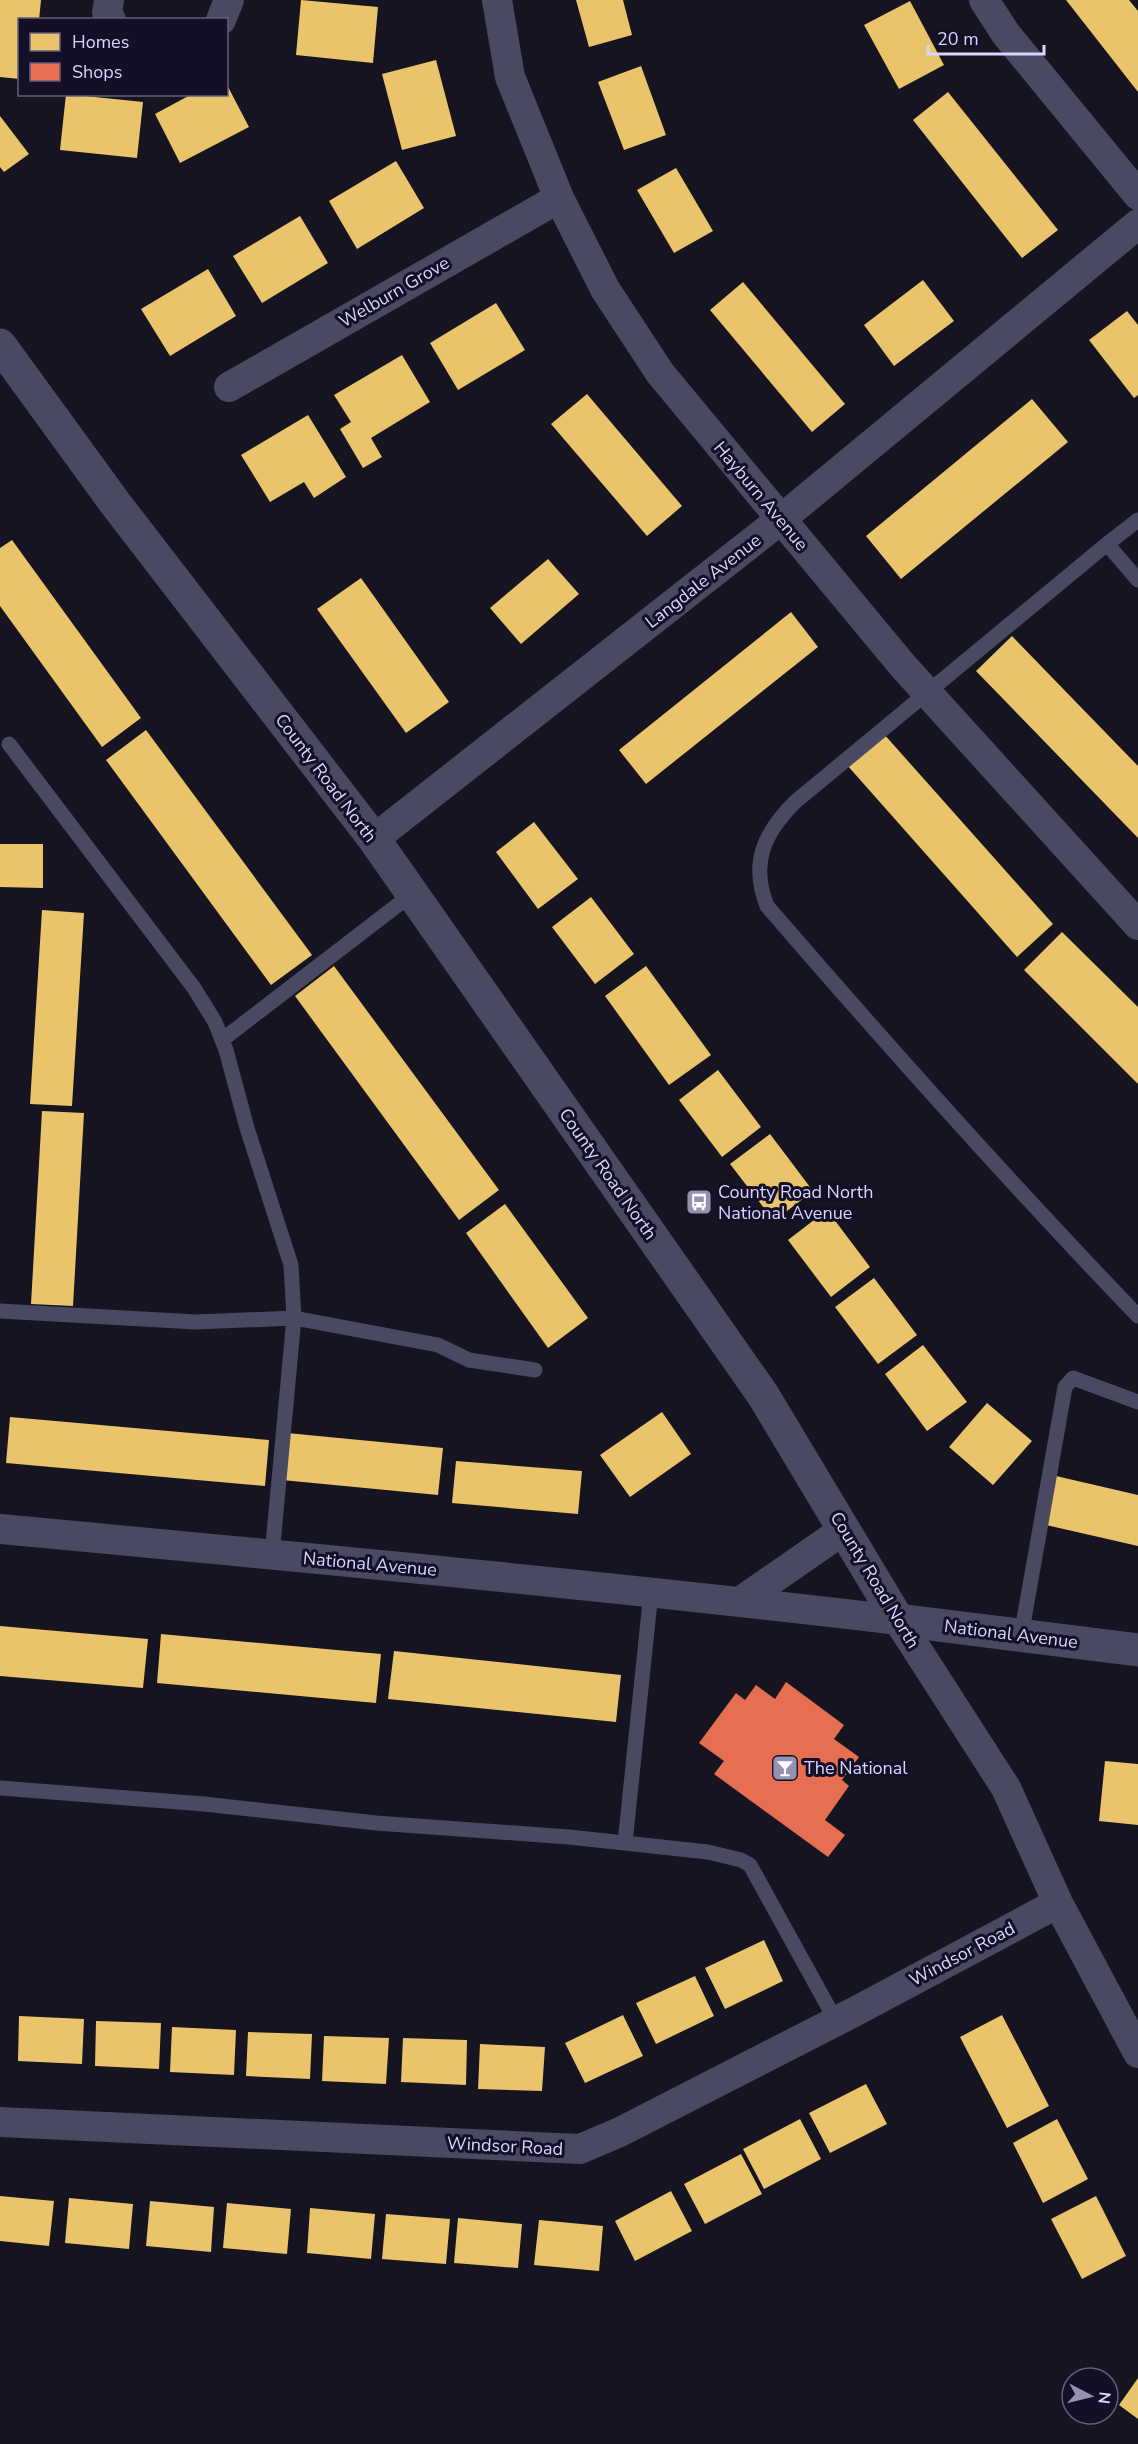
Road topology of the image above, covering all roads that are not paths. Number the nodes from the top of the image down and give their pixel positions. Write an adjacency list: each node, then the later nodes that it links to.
1 (109, 0): 5 (street)
2 (229, 0): 6 (street)
3 (497, 0): 8 (street, Hayburn Avenue)
4 (984, 0): 7 (street)
5 (110, 18)
6 (222, 18)
7 (1138, 195)
8 (559, 198): 11 (street, Welburn Grove); 12 (street, Hayburn Avenue)
9 (1138, 224): 12 (street, Langdale Avenue)
10 (0, 345): 18 (street, County Road North)
11 (229, 387)
12 (780, 520): 16 (street, Hayburn Avenue); 18 (street, Langdale Avenue)
13 (1138, 520): 14 (lane)
14 (1107, 544): 15 (lane); 16 (lane)
15 (1138, 580)
16 (927, 692): 20 (street, Hayburn Avenue); 23 (lane)
17 (9, 744): 21 (lane)
18 (374, 839): 19 (street, County Road North)
19 (412, 894): 21 (lane); 28 (street, County Road North)
20 (1138, 925)
21 (222, 1040): 24 (lane)
22 (0, 1311): 24 (lane)
23 (1138, 1316)
24 (294, 1318): 25 (lane); 29 (lane)
25 (535, 1370)
26 (1138, 1402): 33 (lane)
27 (0, 1529): 29 (street, National Avenue)
28 (845, 1529): 31 (street); 32 (street, County Road North)
29 (272, 1555): 30 (street, National Avenue)
30 (651, 1592): 31 (street, National Avenue); 36 (lane)
31 (741, 1602): 32 (street, National Avenue)
32 (898, 1620): 33 (street, National Avenue); 37 (street, County Road North)
33 (1021, 1636): 34 (street, National Avenue)
34 (1138, 1650)
35 (0, 1788): 36 (lane)
36 (625, 1843): 38 (lane)
37 (1058, 1903): 38 (street, Windsor Road); 39 (street, County Road North)
38 (836, 2021): 40 (street, Windsor Road)
39 (1138, 2053)
40 (0, 2122)

